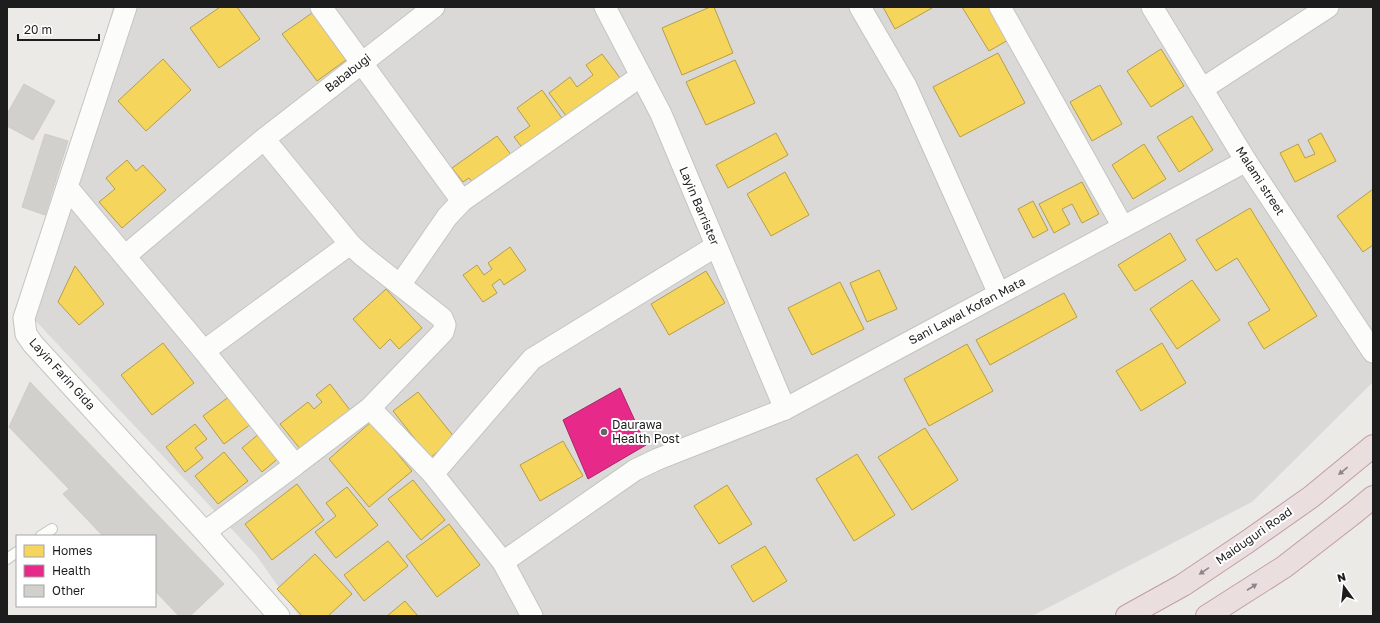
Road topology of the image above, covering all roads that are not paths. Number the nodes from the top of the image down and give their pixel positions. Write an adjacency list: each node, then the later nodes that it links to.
1 (126, 7): 15 (street, Layin Farin Gida)
2 (321, 7): 10 (street)
3 (434, 7): 10 (street, Bababugi)
4 (605, 7): 11 (street, Layin Barrister)
5 (860, 7): 22 (street)
6 (1000, 7): 17 (street)
7 (1152, 7): 12 (street, Malami street)
8 (1328, 7): 9 (street)
9 (1300, 15): 12 (street)
10 (361, 63): 13 (street, Bababugi); 16 (street)
11 (641, 76): 16 (street); 19 (street, Layin Barrister)
12 (1202, 89): 14 (street, Malami street)
13 (264, 139): 18 (street); 20 (street, Bababugi)
14 (1246, 161): 17 (street, Sani Lawal Kofan Mata); 24 (street, Malami street)
15 (67, 187): 20 (street); 32 (street, Layin Farin Gida)
16 (462, 201): 21 (street)
17 (1123, 227): 22 (street, Sani Lawal Kofan Mata)
18 (350, 244): 21 (street); 23 (street)
19 (716, 246): 26 (street, Layin Barrister); 29 (street)
20 (125, 256): 23 (street)
21 (400, 285): 25 (street)
22 (999, 294): 26 (street, Sani Lawal Kofan Mata)
23 (204, 351): 28 (street)
24 (1373, 352)
25 (370, 408): 28 (street); 29 (street)
26 (785, 409): 36 (street, Sani Lawal Kofan Mata)
27 (1373, 446): 39 (highway, Maiduguri Road, one-way to 39)
28 (295, 465): 32 (street)
29 (433, 474): 36 (street)
30 (1373, 497): 40 (highway, one-way to 30)
31 (52, 529): 33 (lane)
32 (205, 532): 37 (street, Layin Farin Gida)
33 (43, 535)
34 (16, 553): 35 (lane)
35 (7, 559)
36 (503, 562): 38 (street)
37 (279, 616)
38 (532, 616)
39 (1127, 616)
40 (1207, 616)

